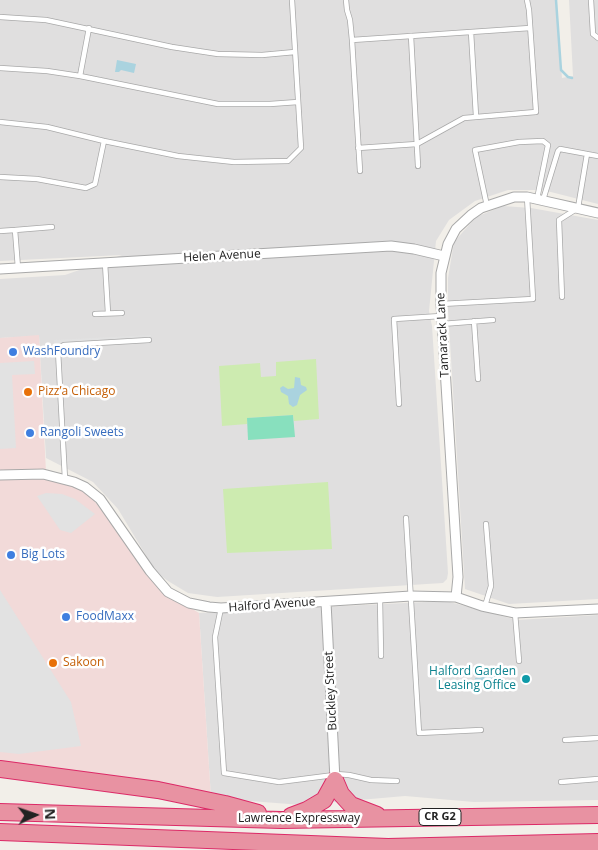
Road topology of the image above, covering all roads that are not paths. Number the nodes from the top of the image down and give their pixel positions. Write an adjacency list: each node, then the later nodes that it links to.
1 (292, 0): 12 (lane)
2 (346, 0): 11 (lane)
3 (527, 0): 7 (lane)
4 (591, 0): 10 (lane)
5 (0, 17): 6 (lane)
6 (89, 28): 12 (lane); 14 (lane)
7 (530, 28): 8 (lane); 16 (lane)
8 (471, 32): 9 (lane); 16 (lane)
9 (411, 36): 11 (lane); 19 (lane)
10 (598, 38)
11 (352, 40): 20 (lane)
12 (295, 52): 15 (lane)
13 (0, 68): 14 (lane)
14 (80, 76): 15 (lane)
15 (298, 102): 18 (lane)
16 (476, 116): 19 (lane)
17 (0, 122): 18 (lane)
18 (104, 141): 25 (lane)
19 (417, 144): 20 (lane); 23 (lane)
20 (358, 148): 24 (lane)
21 (587, 154): 22 (lane); 27 (lane); 29 (lane)
22 (598, 156)
23 (418, 166)
24 (360, 171)
25 (0, 177)
26 (527, 197): 27 (street, Tamarack Lane); 28 (street, Tamarack Lane); 39 (lane)
27 (540, 200): 28 (lane); 29 (street, Tamarack Lane)
28 (487, 206): 34 (street, Tamarack Lane)
29 (578, 208): 30 (street, Tamarack Lane); 38 (lane)
30 (598, 213)
31 (52, 228): 32 (lane)
32 (14, 230): 33 (lane); 36 (lane)
33 (0, 231)
34 (444, 256): 35 (street, Helen Avenue); 39 (street, Tamarack Lane)
35 (105, 263): 36 (street, Helen Avenue); 42 (lane)
36 (18, 268): 37 (street, Helen Avenue)
37 (0, 269)
38 (562, 296)
39 (441, 304): 43 (street, Tamarack Lane)
40 (122, 313): 42 (lane)
41 (95, 314): 42 (lane)
42 (108, 314)
43 (442, 320): 45 (lane); 48 (lane); 54 (street, Tamarack Lane)
44 (493, 320): 45 (lane)
45 (474, 322): 47 (lane)
46 (149, 340): 50 (lane)
47 (478, 379)
48 (399, 404)
49 (0, 475): 50 (street, Halford Avenue)
50 (65, 479): 58 (street, Halford Avenue)
51 (406, 518): 53 (lane)
52 (486, 524): 57 (lane)
53 (411, 596): 54 (street, Halford Avenue); 55 (street, Halford Avenue); 63 (lane)
54 (456, 597): 57 (street, Halford Avenue)
55 (380, 599): 56 (street, Halford Avenue); 61 (lane)
56 (326, 602): 58 (street, Halford Avenue); 67 (street, Buckley Street)
57 (485, 606): 60 (street, Halford Avenue)
58 (221, 608): 67 (lane)
59 (598, 609): 60 (street, Halford Avenue)
60 (515, 613): 62 (lane)
61 (381, 656)
62 (519, 661)
63 (481, 730)
64 (598, 738): 65 (lane)
65 (565, 740)
66 (0, 769): 74 (highway)
67 (335, 776): 69 (lane); 73 (highway); 74 (highway)
68 (598, 779): 70 (lane)
69 (397, 780)
70 (561, 782)
71 (0, 812): 74 (highway, Lawrence Expressway / CR G2)
72 (598, 815): 73 (highway, Lawrence Expressway / CR G2)
73 (384, 818): 74 (highway, Lawrence Expressway / CR G2)
74 (281, 820)
75 (0, 832): 77 (highway, Lawrence Expressway)
76 (598, 842): 77 (highway, Lawrence Expressway)
77 (388, 847): 78 (highway)
78 (364, 850)

